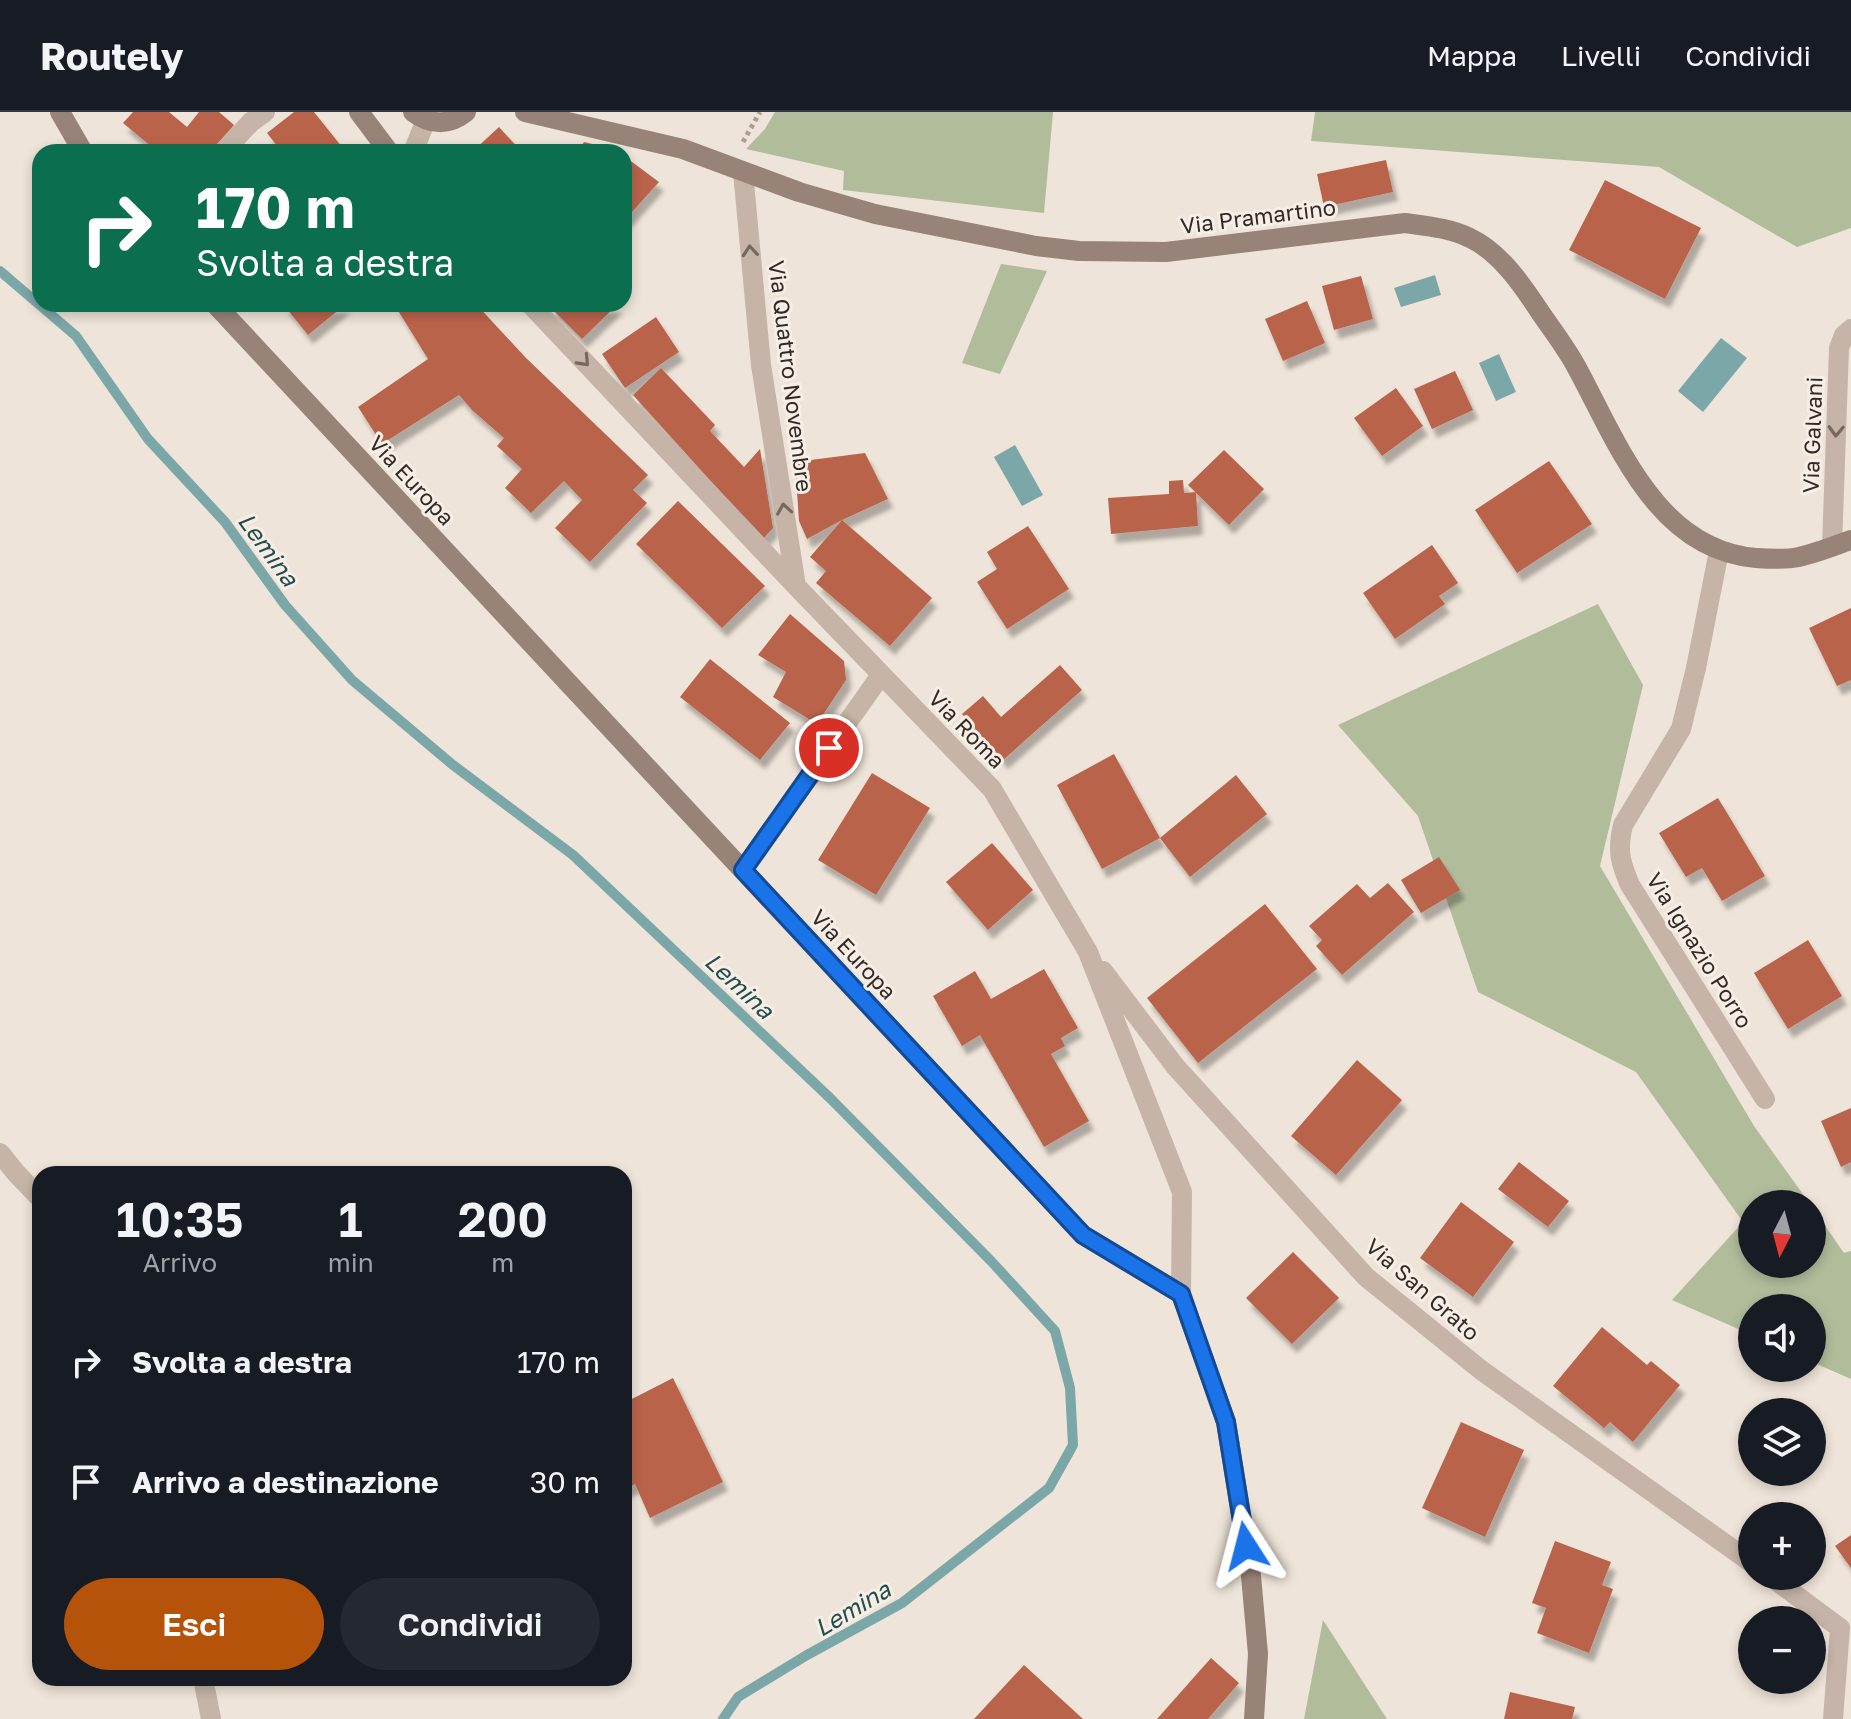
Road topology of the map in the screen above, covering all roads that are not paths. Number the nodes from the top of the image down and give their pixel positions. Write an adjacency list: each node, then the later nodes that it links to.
1 (60, 112): 7 (street)
2 (265, 112): 8 (street)
3 (359, 112): 9 (street)
4 (466, 112): 6 (street)
5 (525, 112): 11 (street, Via Pramartino)
6 (420, 116): 10 (street)
7 (78, 144)
8 (230, 144)
9 (383, 144)
10 (415, 144)
11 (743, 172): 16 (street, Via Pramartino); 17 (street, Via Quattro Novembre, one-way to 11)
12 (222, 312): 19 (street, Via Europa)
13 (538, 312): 17 (street, Via Roma, one-way to 17)
14 (1851, 329): 15 (street, Via Galvani, one-way to 15)
15 (1841, 544): 16 (street, Via Pramartino)
16 (1719, 551): 21 (street, Via Ignazio Porro)
17 (796, 586): 18 (street, Via Roma)
18 (881, 675): 19 (street); 20 (street, Via Roma)
19 (743, 870): 24 (street, Via Europa)
20 (1088, 952): 24 (street, Via Roma); 25 (street, Via San Grato)
21 (1765, 1099)
22 (0, 1153): 23 (street)
23 (32, 1189)
24 (1181, 1294): 29 (street)
25 (1738, 1553)
26 (1789, 1590): 30 (street)
27 (205, 1686): 28 (street)
28 (211, 1719)
29 (1254, 1719)
30 (1833, 1719)

